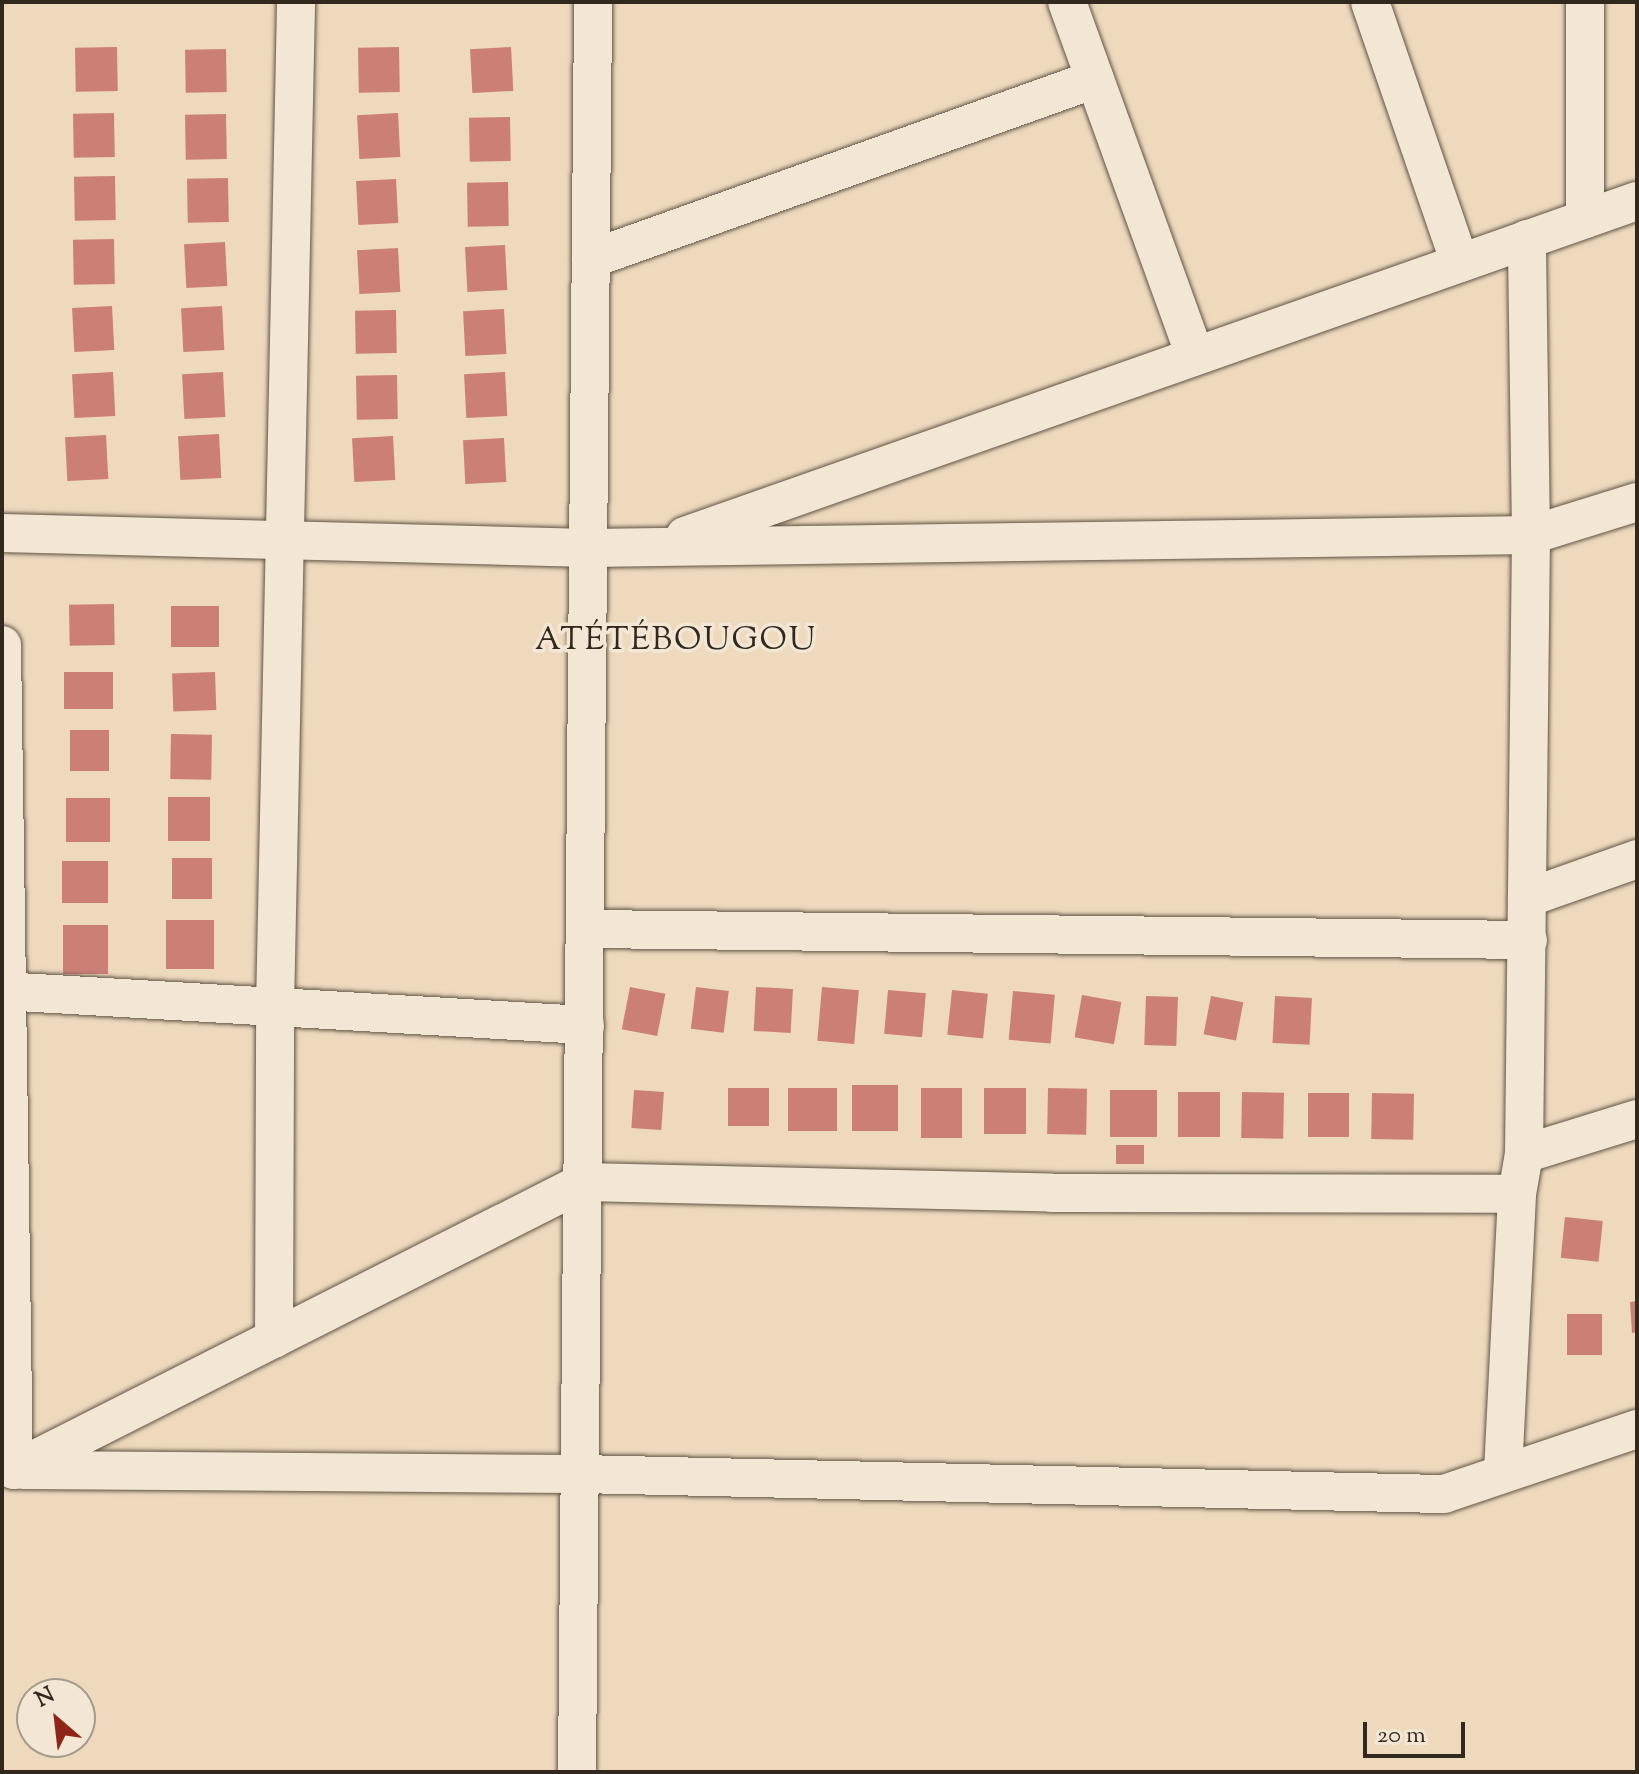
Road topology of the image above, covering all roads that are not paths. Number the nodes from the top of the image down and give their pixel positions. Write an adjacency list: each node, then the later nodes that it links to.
1 (296, 2): 16 (street)
2 (593, 2): 10 (street)
3 (1067, 2): 6 (street)
4 (1370, 2): 11 (street)
5 (1585, 2): 8 (street)
6 (1095, 79): 10 (street); 12 (street)
7 (1637, 201): 8 (street)
8 (1585, 219): 9 (street)
9 (1527, 239): 11 (street); 15 (street)
10 (591, 259): 18 (street)
11 (1460, 263): 12 (street)
12 (1195, 356): 17 (street)
13 (1637, 502): 15 (street)
14 (2, 533): 16 (street)
15 (1531, 535): 17 (street); 21 (street)
16 (285, 540): 18 (street); 25 (street)
17 (653, 547): 18 (street)
18 (589, 548): 22 (street)
19 (2, 645): 24 (street)
20 (1637, 859): 21 (street)
21 (1527, 898): 23 (street)
22 (588, 929): 23 (street); 26 (street)
23 (1528, 940): 28 (street)
24 (5, 991): 25 (street); 33 (street)
25 (275, 1008): 26 (street); 31 (street)
26 (585, 1025): 29 (street)
27 (1637, 1119): 28 (street)
28 (1524, 1154): 30 (street)
29 (584, 1182): 30 (street); 31 (street); 35 (street)
30 (1517, 1194): 34 (street)
31 (274, 1339): 33 (street)
32 (1637, 1429): 34 (street)
33 (8, 1470): 35 (street)
34 (1503, 1472): 35 (street)
35 (580, 1474): 36 (street)
36 (577, 1772)

